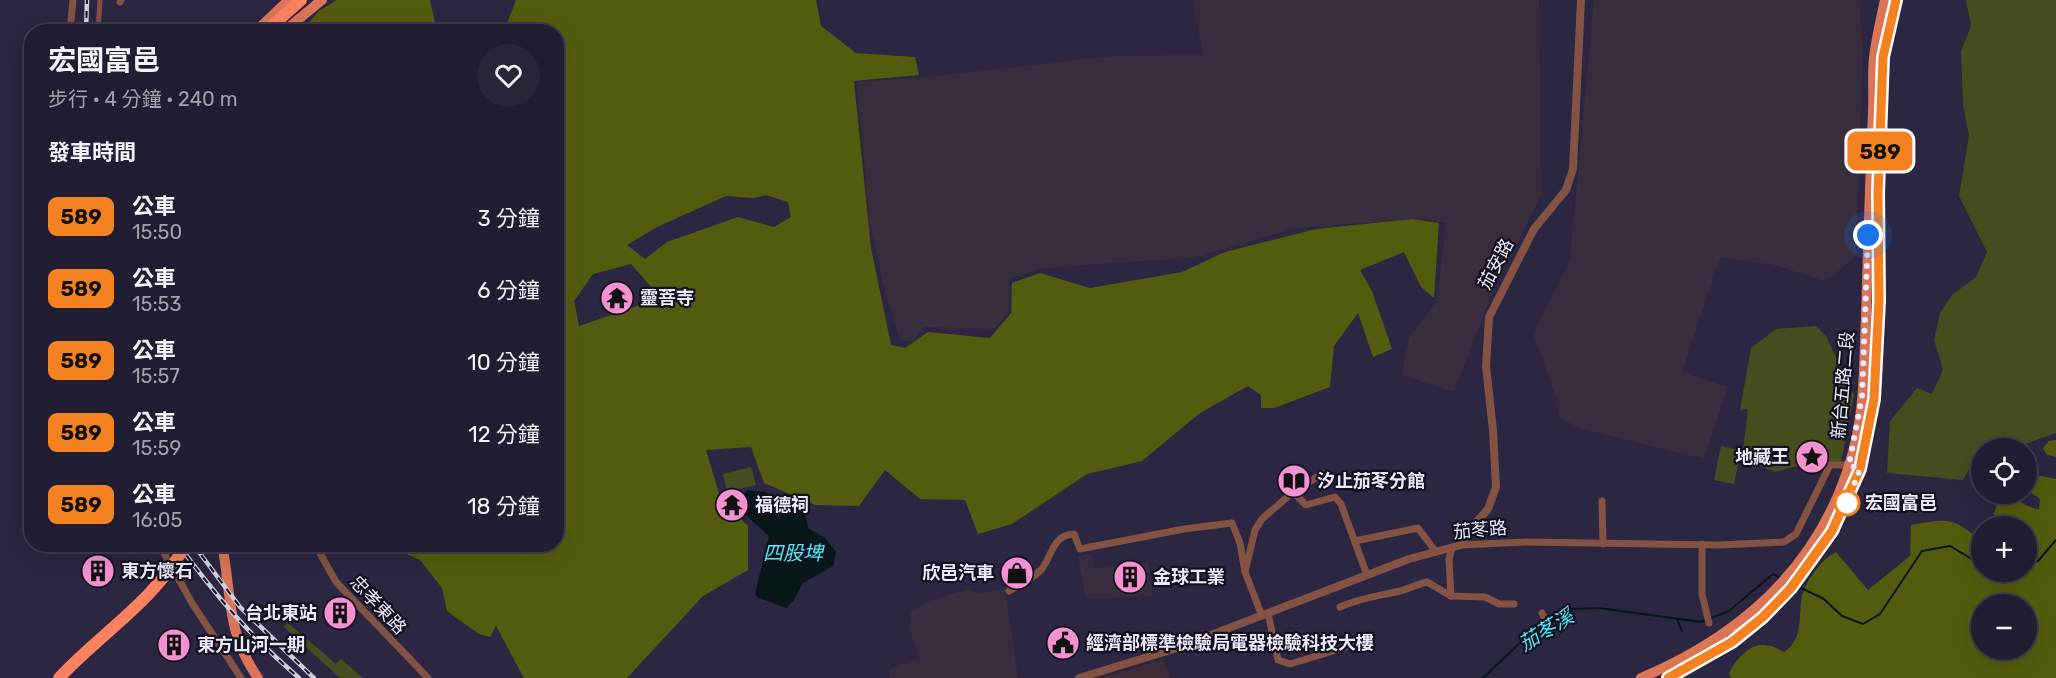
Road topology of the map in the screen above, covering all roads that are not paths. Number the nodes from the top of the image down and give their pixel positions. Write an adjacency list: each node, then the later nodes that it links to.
1 (72, 0): 10 (street)
2 (99, 0): 11 (street)
3 (289, 0): 12 (main road)
4 (301, 0): 13 (highway)
5 (311, 0): 14 (highway)
6 (322, 0): 15 (main road)
7 (1581, 0): 23 (street, 茄安路)
8 (1885, 0): 16 (main road, 新台五路二段)
9 (1896, 0): 16 (main road, 新台五路二段)
10 (70, 24)
11 (98, 24)
12 (264, 24)
13 (274, 24)
14 (284, 24)
15 (293, 24)
16 (1855, 467): 22 (street, 茄苳路); 49 (main road, 新台五路二段); 50 (main road, 新台五路二段)
17 (1322, 474): 18 (street)
18 (1293, 492): 20 (street); 31 (street)
19 (1602, 501): 21 (street)
20 (1355, 541): 30 (street); 32 (street)
21 (1603, 543): 22 (street, 茄苳路); 23 (street, 茄苳路)
22 (1702, 544): 39 (street)
23 (1457, 546): 30 (street, 茄苳路); 34 (street)
24 (163, 552): 44 (street)
25 (182, 552): 42 (highway, bridge)
26 (188, 552): 43 (highway)
27 (218, 552): 45 (main road)
28 (223, 552): 46 (main road)
29 (319, 552): 47 (street, 忠孝東路)
30 (1436, 552): 32 (street, 茄苳路)
31 (1245, 572): 33 (street); 38 (street)
32 (1367, 575): 38 (street, 茄苳路)
33 (1010, 591)
34 (1451, 596): 35 (street); 36 (street)
35 (1515, 604)
36 (1340, 607)
37 (1542, 613): 40 (street)
38 (1265, 615): 41 (street); 48 (street, 茄苳路)
39 (1709, 623)
40 (1551, 630)
41 (1353, 645)
42 (59, 678)
43 (66, 678)
44 (241, 678)
45 (251, 678)
46 (258, 678)
47 (428, 678)
48 (1079, 678)
49 (1641, 678)
50 (1668, 678)

